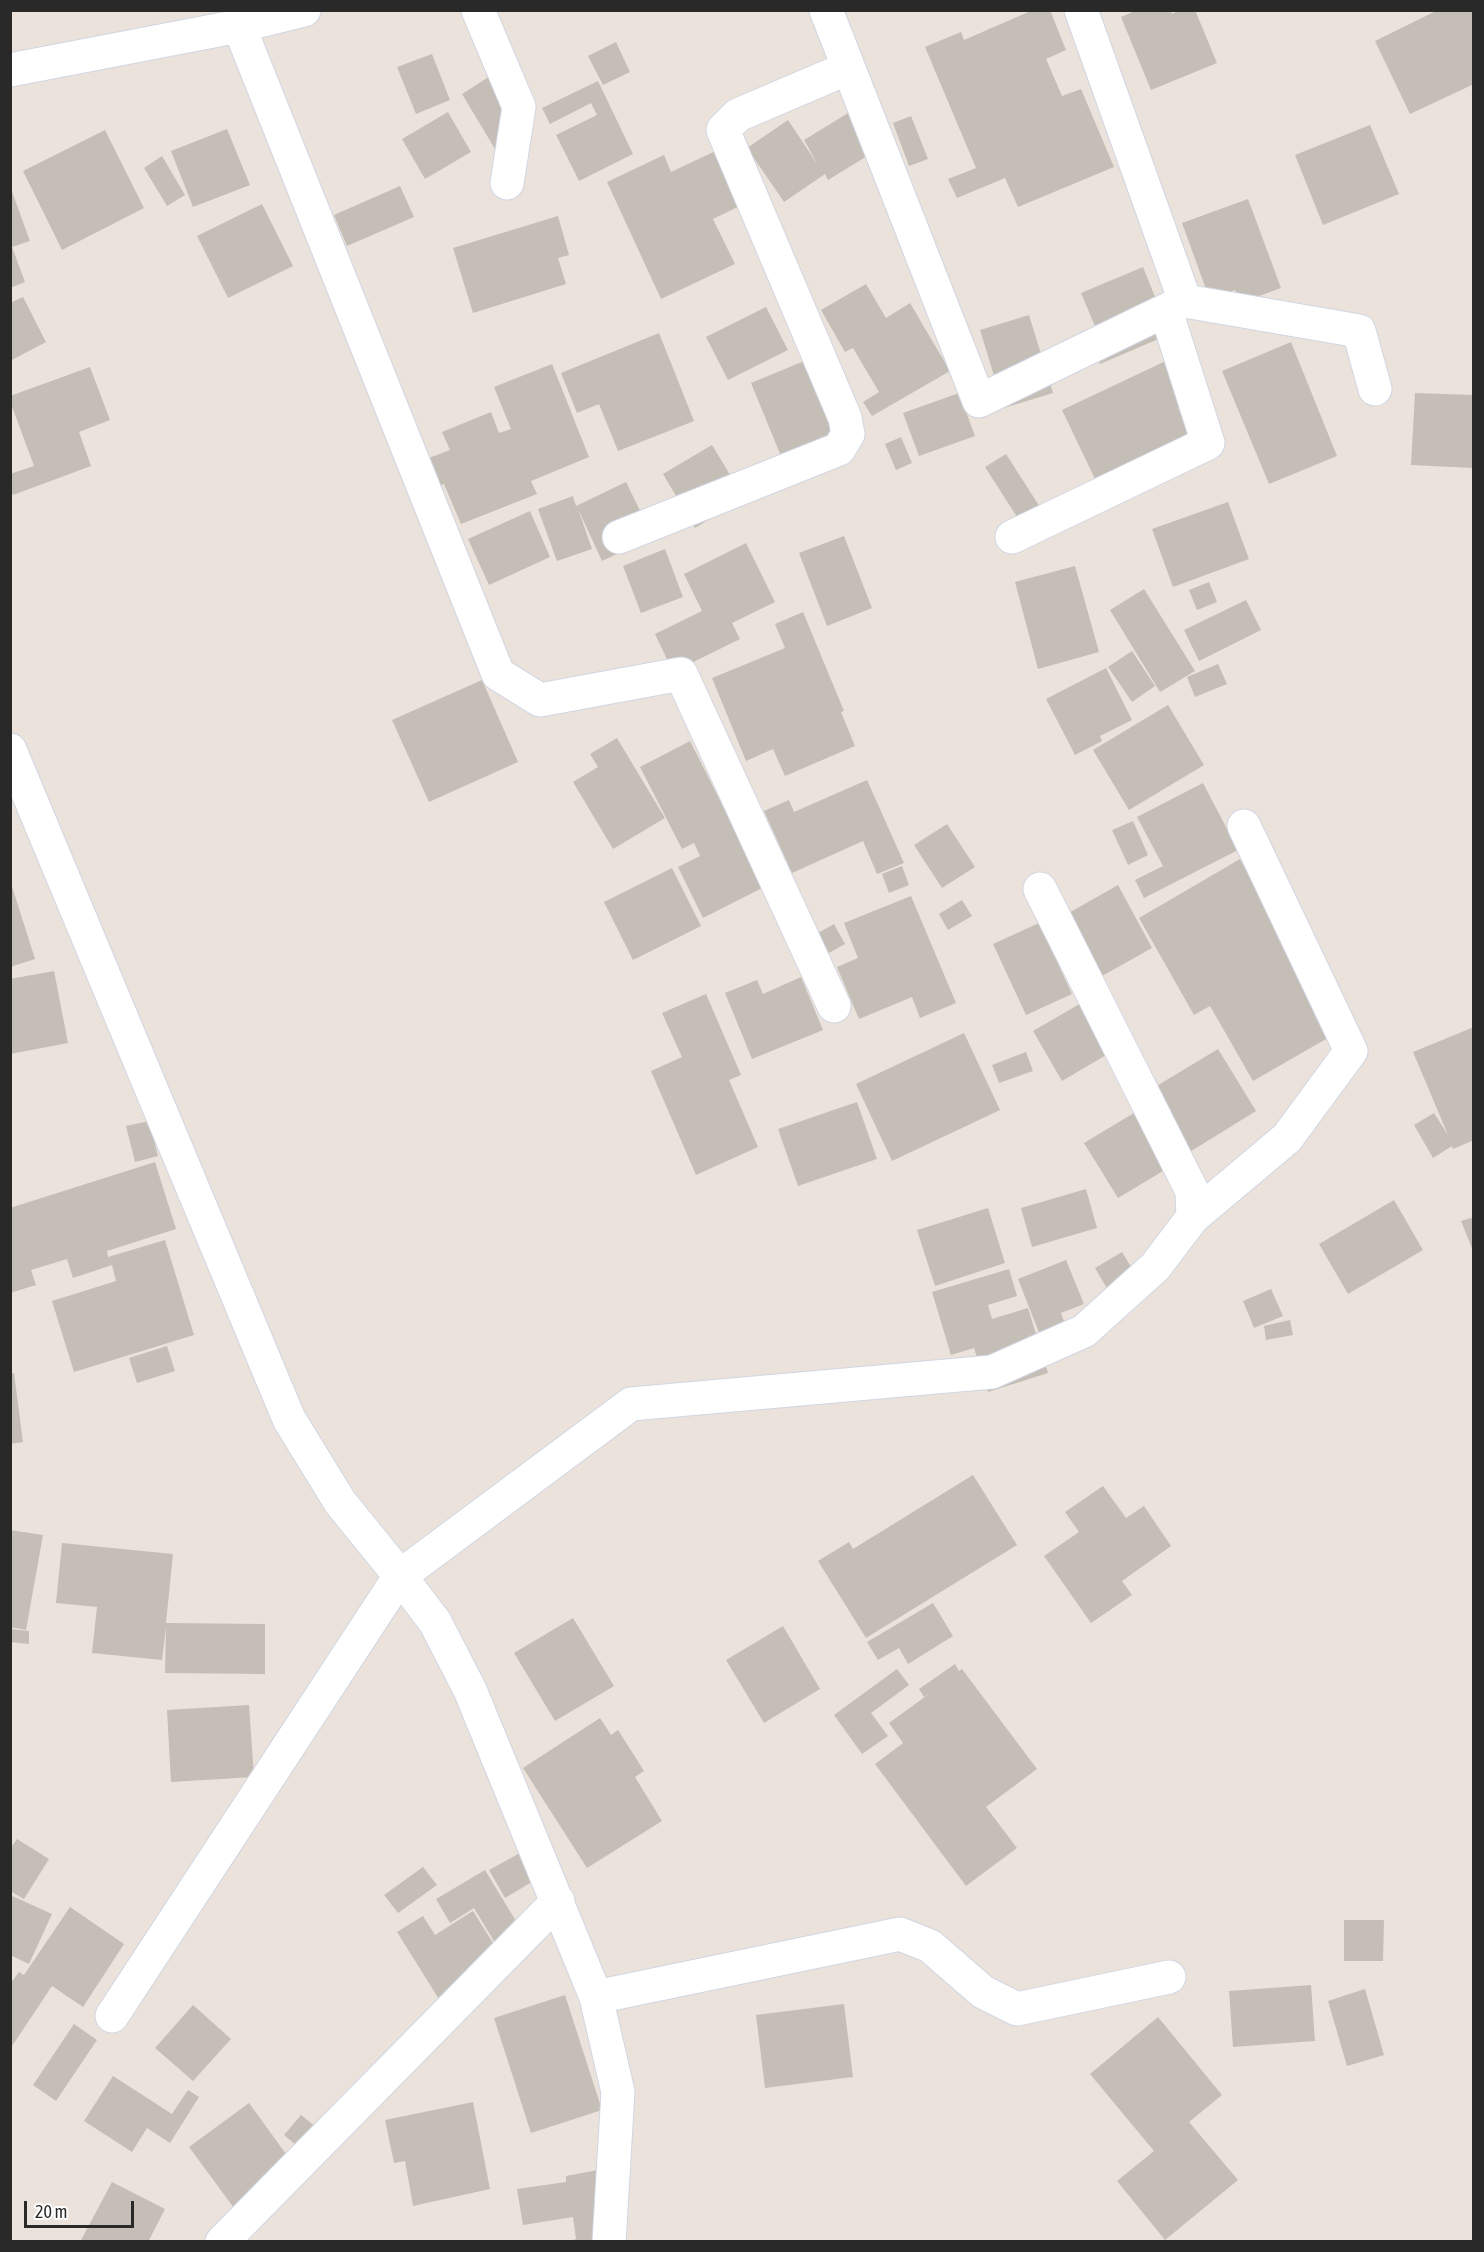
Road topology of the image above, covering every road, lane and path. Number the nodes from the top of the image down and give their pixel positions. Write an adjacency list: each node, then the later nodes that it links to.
1 (304, 10): 5 (street)
2 (478, 10): 8 (street)
3 (826, 10): 6 (street)
4 (1081, 10): 9 (street)
5 (239, 26): 7 (street); 16 (street)
6 (848, 68): 9 (street); 11 (street)
7 (10, 70)
8 (507, 183)
9 (1175, 306): 10 (street); 12 (street)
10 (1375, 389)
11 (619, 537)
12 (1012, 537)
13 (10, 750): 18 (street)
14 (1244, 826): 17 (street)
15 (1040, 889): 17 (street)
16 (834, 1006)
17 (1193, 1217): 18 (street)
18 (400, 1576): 19 (street); 22 (street)
19 (558, 1901): 21 (street); 23 (street)
20 (1169, 1977): 21 (street)
21 (596, 1997): 24 (street)
22 (112, 2016)
23 (222, 2241)
24 (609, 2241)

